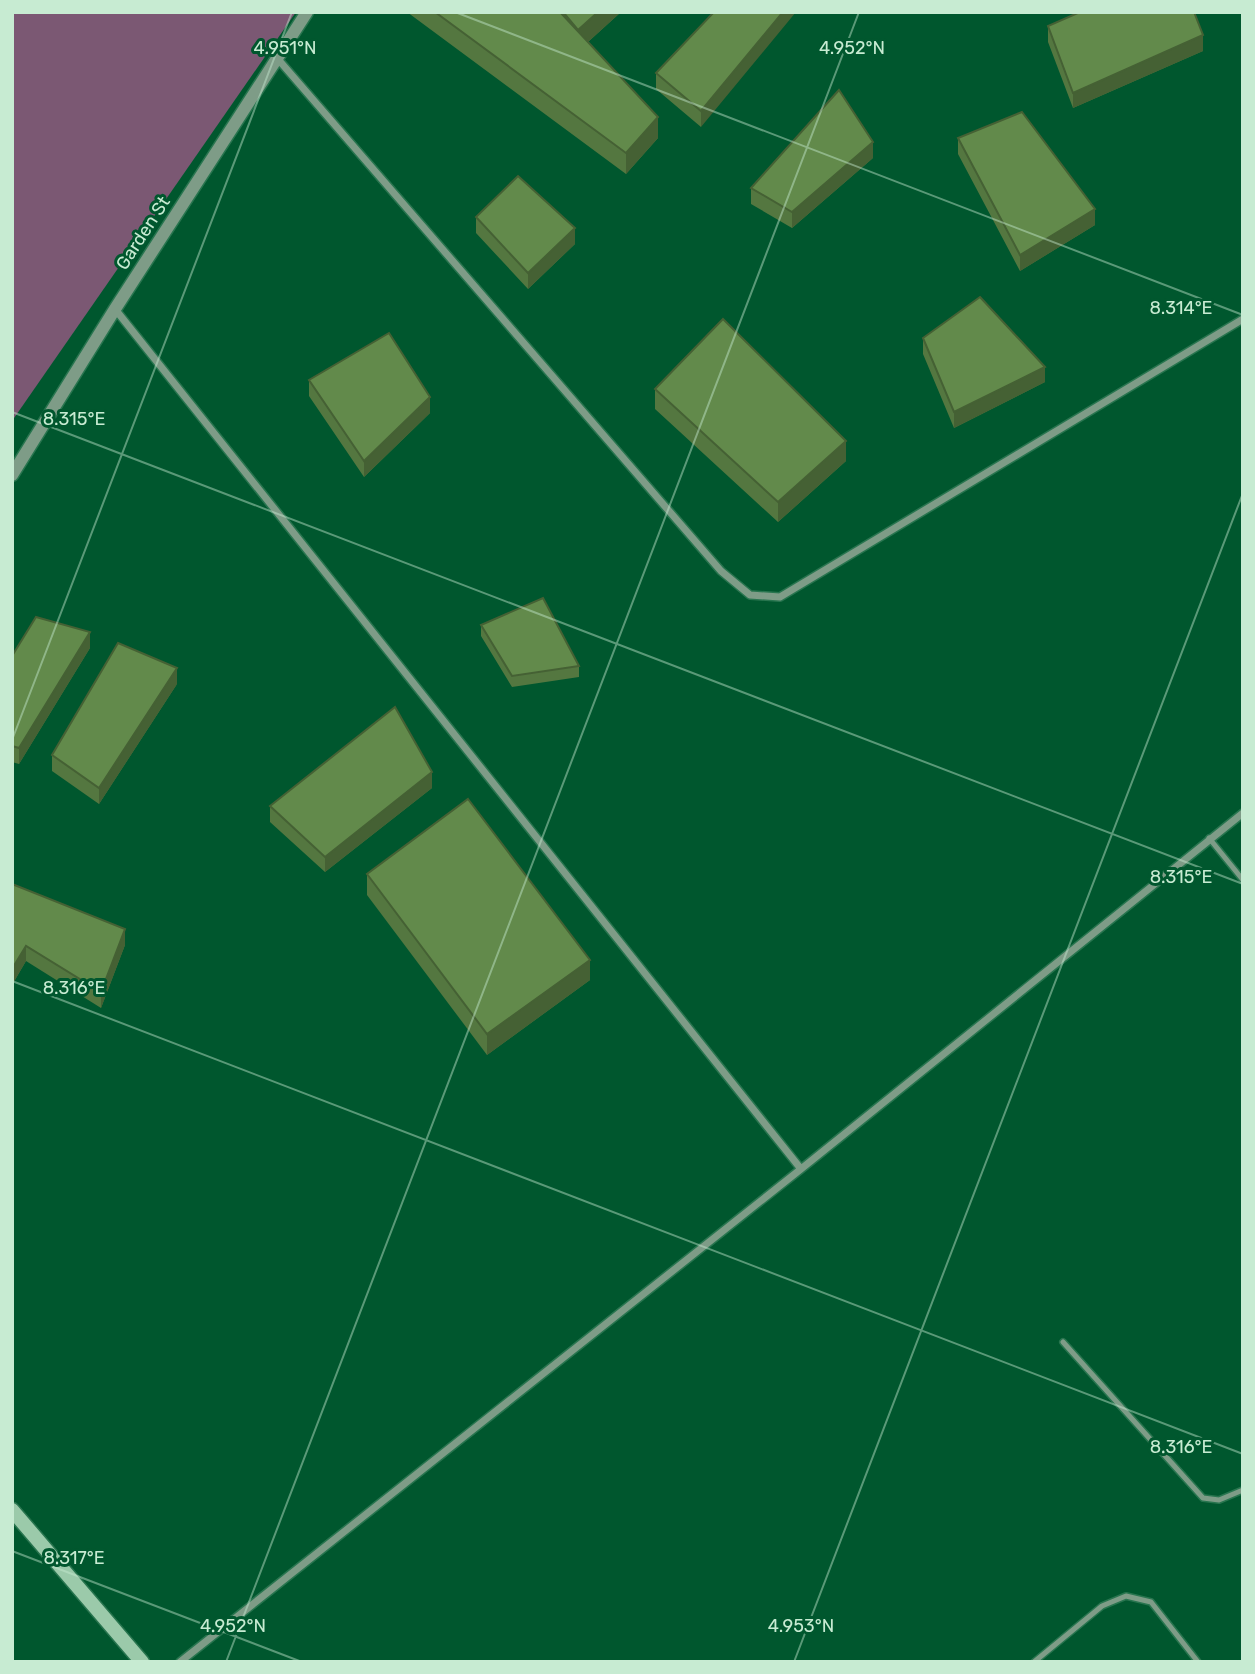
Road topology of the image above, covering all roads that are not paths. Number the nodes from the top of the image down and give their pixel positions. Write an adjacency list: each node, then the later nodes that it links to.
1 (307, 12): 2 (street, Garden St)
2 (277, 57): 3 (street, Garden St); 4 (street)
3 (115, 309): 5 (street, Garden St); 9 (street)
4 (1243, 319)
5 (12, 475)
6 (1243, 813): 7 (street)
7 (1209, 838): 8 (lane); 9 (street)
8 (1243, 880)
9 (801, 1169): 14 (street)
10 (1063, 1342): 11 (lane)
11 (1243, 1490)
12 (12, 1510): 13 (main road)
13 (142, 1662)
14 (180, 1662)
15 (1034, 1662): 16 (lane)
16 (1198, 1662)

